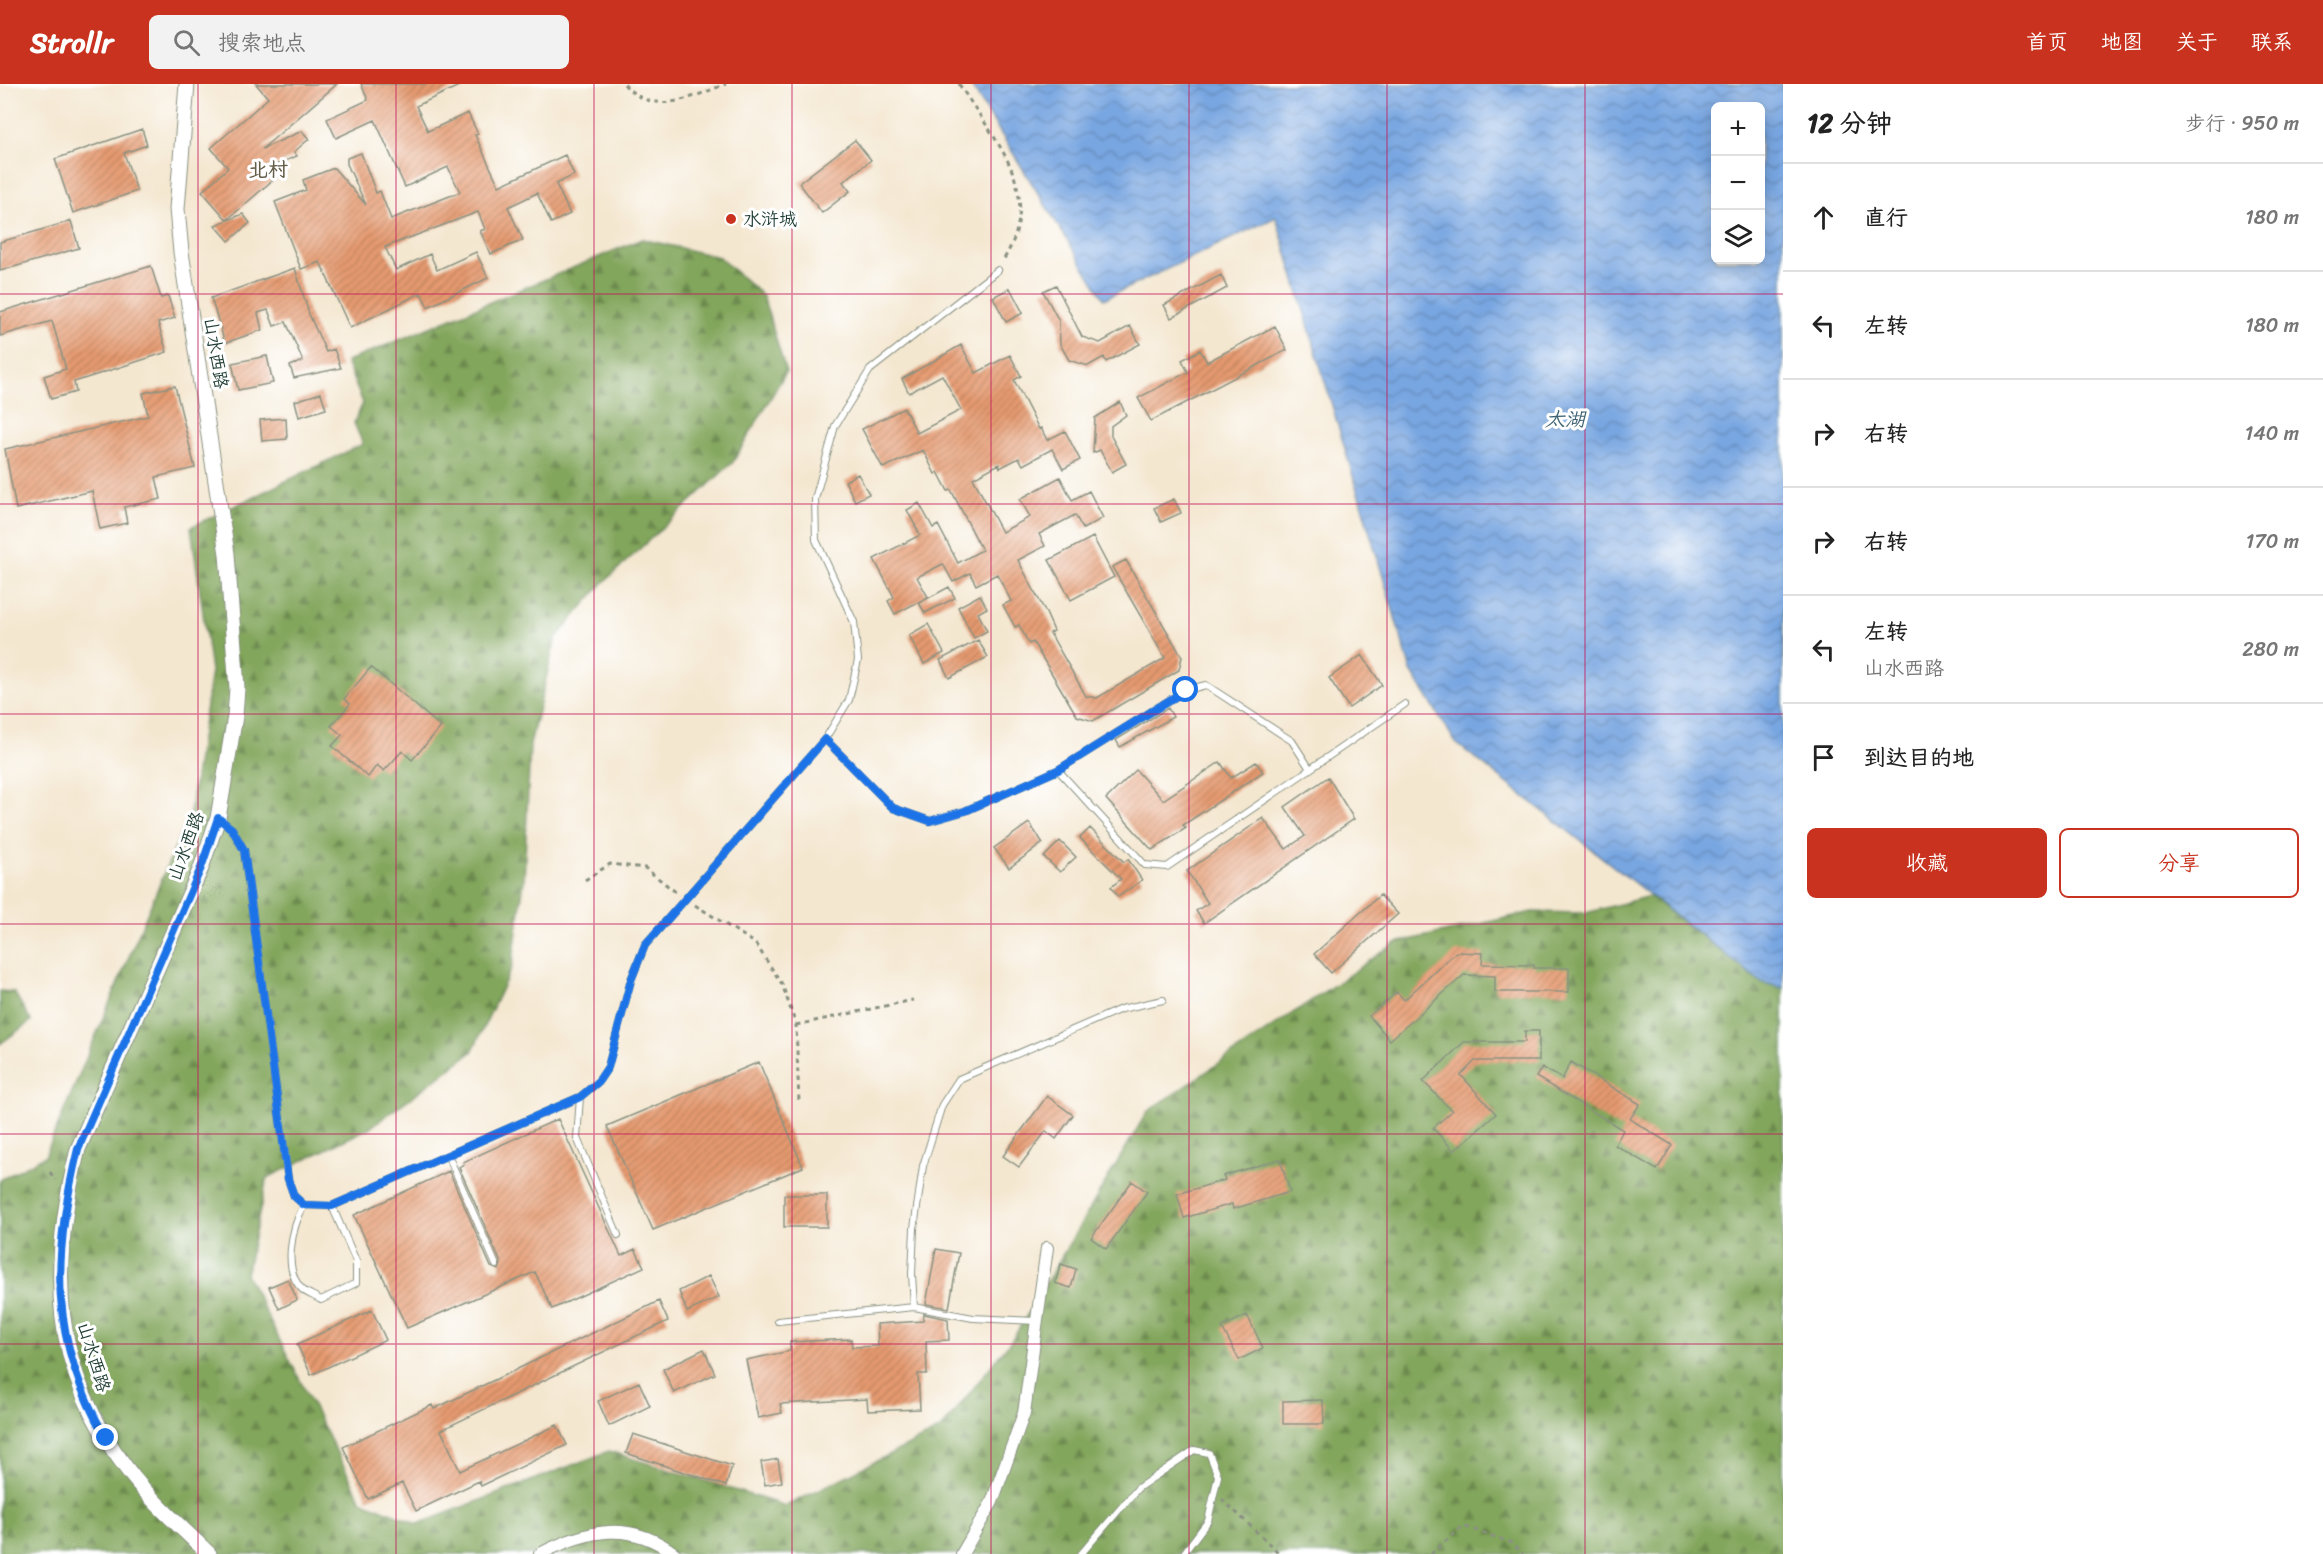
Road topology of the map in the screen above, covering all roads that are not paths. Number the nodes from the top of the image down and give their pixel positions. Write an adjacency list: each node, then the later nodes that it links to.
1 (187, 84): 7 (street, 山水西路)
2 (998, 270): 4 (lane)
3 (1405, 704): 5 (lane)
4 (825, 739): 6 (lane); 9 (lane)
5 (1310, 769): 6 (lane); 6 (lane)
6 (1058, 770)
7 (218, 818): 11 (lane); 19 (street, 山水西路)
8 (1163, 1000): 16 (lane)
9 (580, 1097): 10 (lane); 13 (lane)
10 (448, 1155): 12 (lane); 15 (lane)
11 (304, 1205): 12 (lane); 12 (lane)
12 (332, 1206)
13 (618, 1235)
14 (1047, 1248): 18 (street)
15 (496, 1265)
16 (914, 1307): 17 (lane); 18 (lane)
17 (778, 1320)
18 (1037, 1322): 22 (street)
19 (209, 1554)
20 (540, 1554): 21 (street)
21 (675, 1554)
22 (962, 1554)
23 (1081, 1554): 24 (lane)
24 (1183, 1554)

